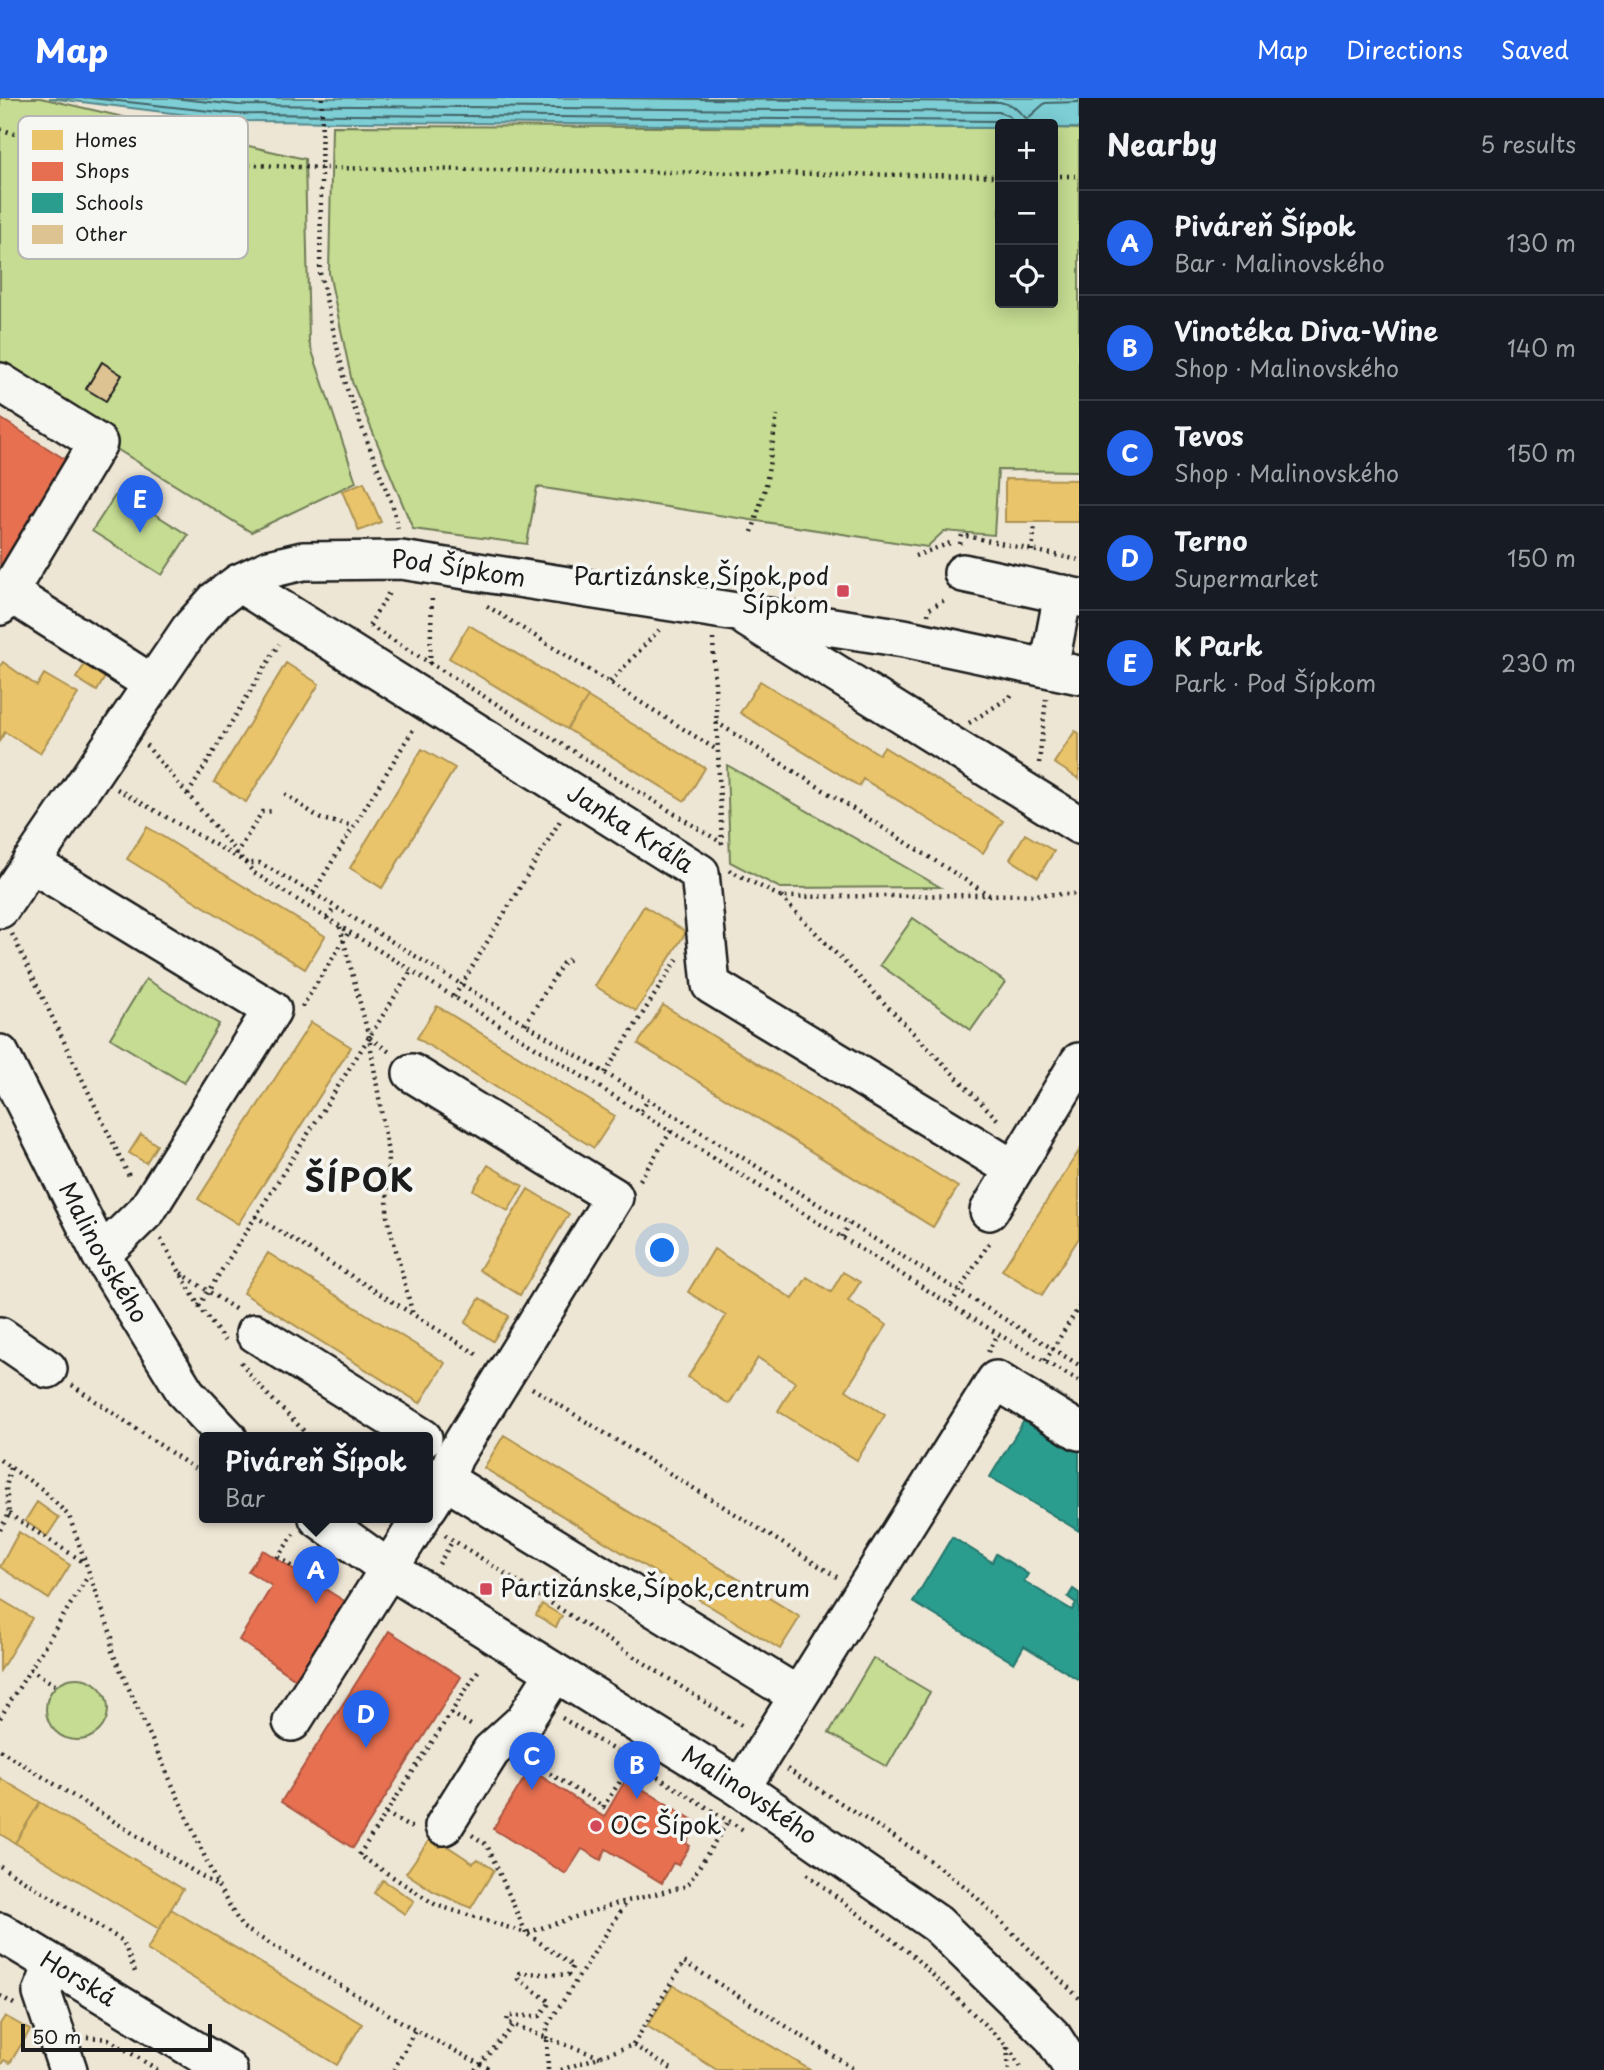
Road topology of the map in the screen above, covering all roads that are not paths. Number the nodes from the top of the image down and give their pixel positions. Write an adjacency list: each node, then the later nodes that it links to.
1 (0, 382): 5 (street)
2 (962, 556): 4 (street)
3 (239, 583): 6 (street, Pod Šípkom); 8 (street, Pod Šípkom); 15 (street, Janka Kráľa)
4 (1071, 596): 7 (street)
5 (4, 599): 8 (street)
6 (723, 622): 7 (street, Pod Šípkom); 9 (street)
7 (1058, 679)
8 (150, 683): 10 (street, Pod Šípkom)
9 (1079, 825)
10 (31, 863): 11 (street, Pod Šípkom); 17 (street)
11 (0, 909)
12 (0, 1054): 17 (street, Malinovského)
13 (1079, 1062): 15 (street)
14 (404, 1064): 24 (street)
15 (1019, 1158): 16 (street)
16 (990, 1225)
17 (101, 1255): 22 (street, Malinovského)
18 (255, 1333): 23 (street)
19 (0, 1336): 20 (street)
20 (48, 1368)
21 (1079, 1431): 29 (street)
22 (222, 1432)
23 (413, 1432)
24 (433, 1487): 29 (street)
25 (414, 1523): 27 (street)
26 (307, 1525): 27 (street, Malinovského)
27 (389, 1569): 28 (street, Malinovského); 30 (street)
28 (555, 1674): 31 (street, Malinovského); 32 (street)
29 (797, 1695): 31 (street)
30 (292, 1722)
31 (741, 1788): 37 (street, Malinovského)
32 (446, 1822)
33 (0, 1932): 34 (street, Horská)
34 (53, 1965): 35 (street); 36 (street, Horská)
35 (68, 2070)
36 (228, 2070)
37 (1074, 2070)

